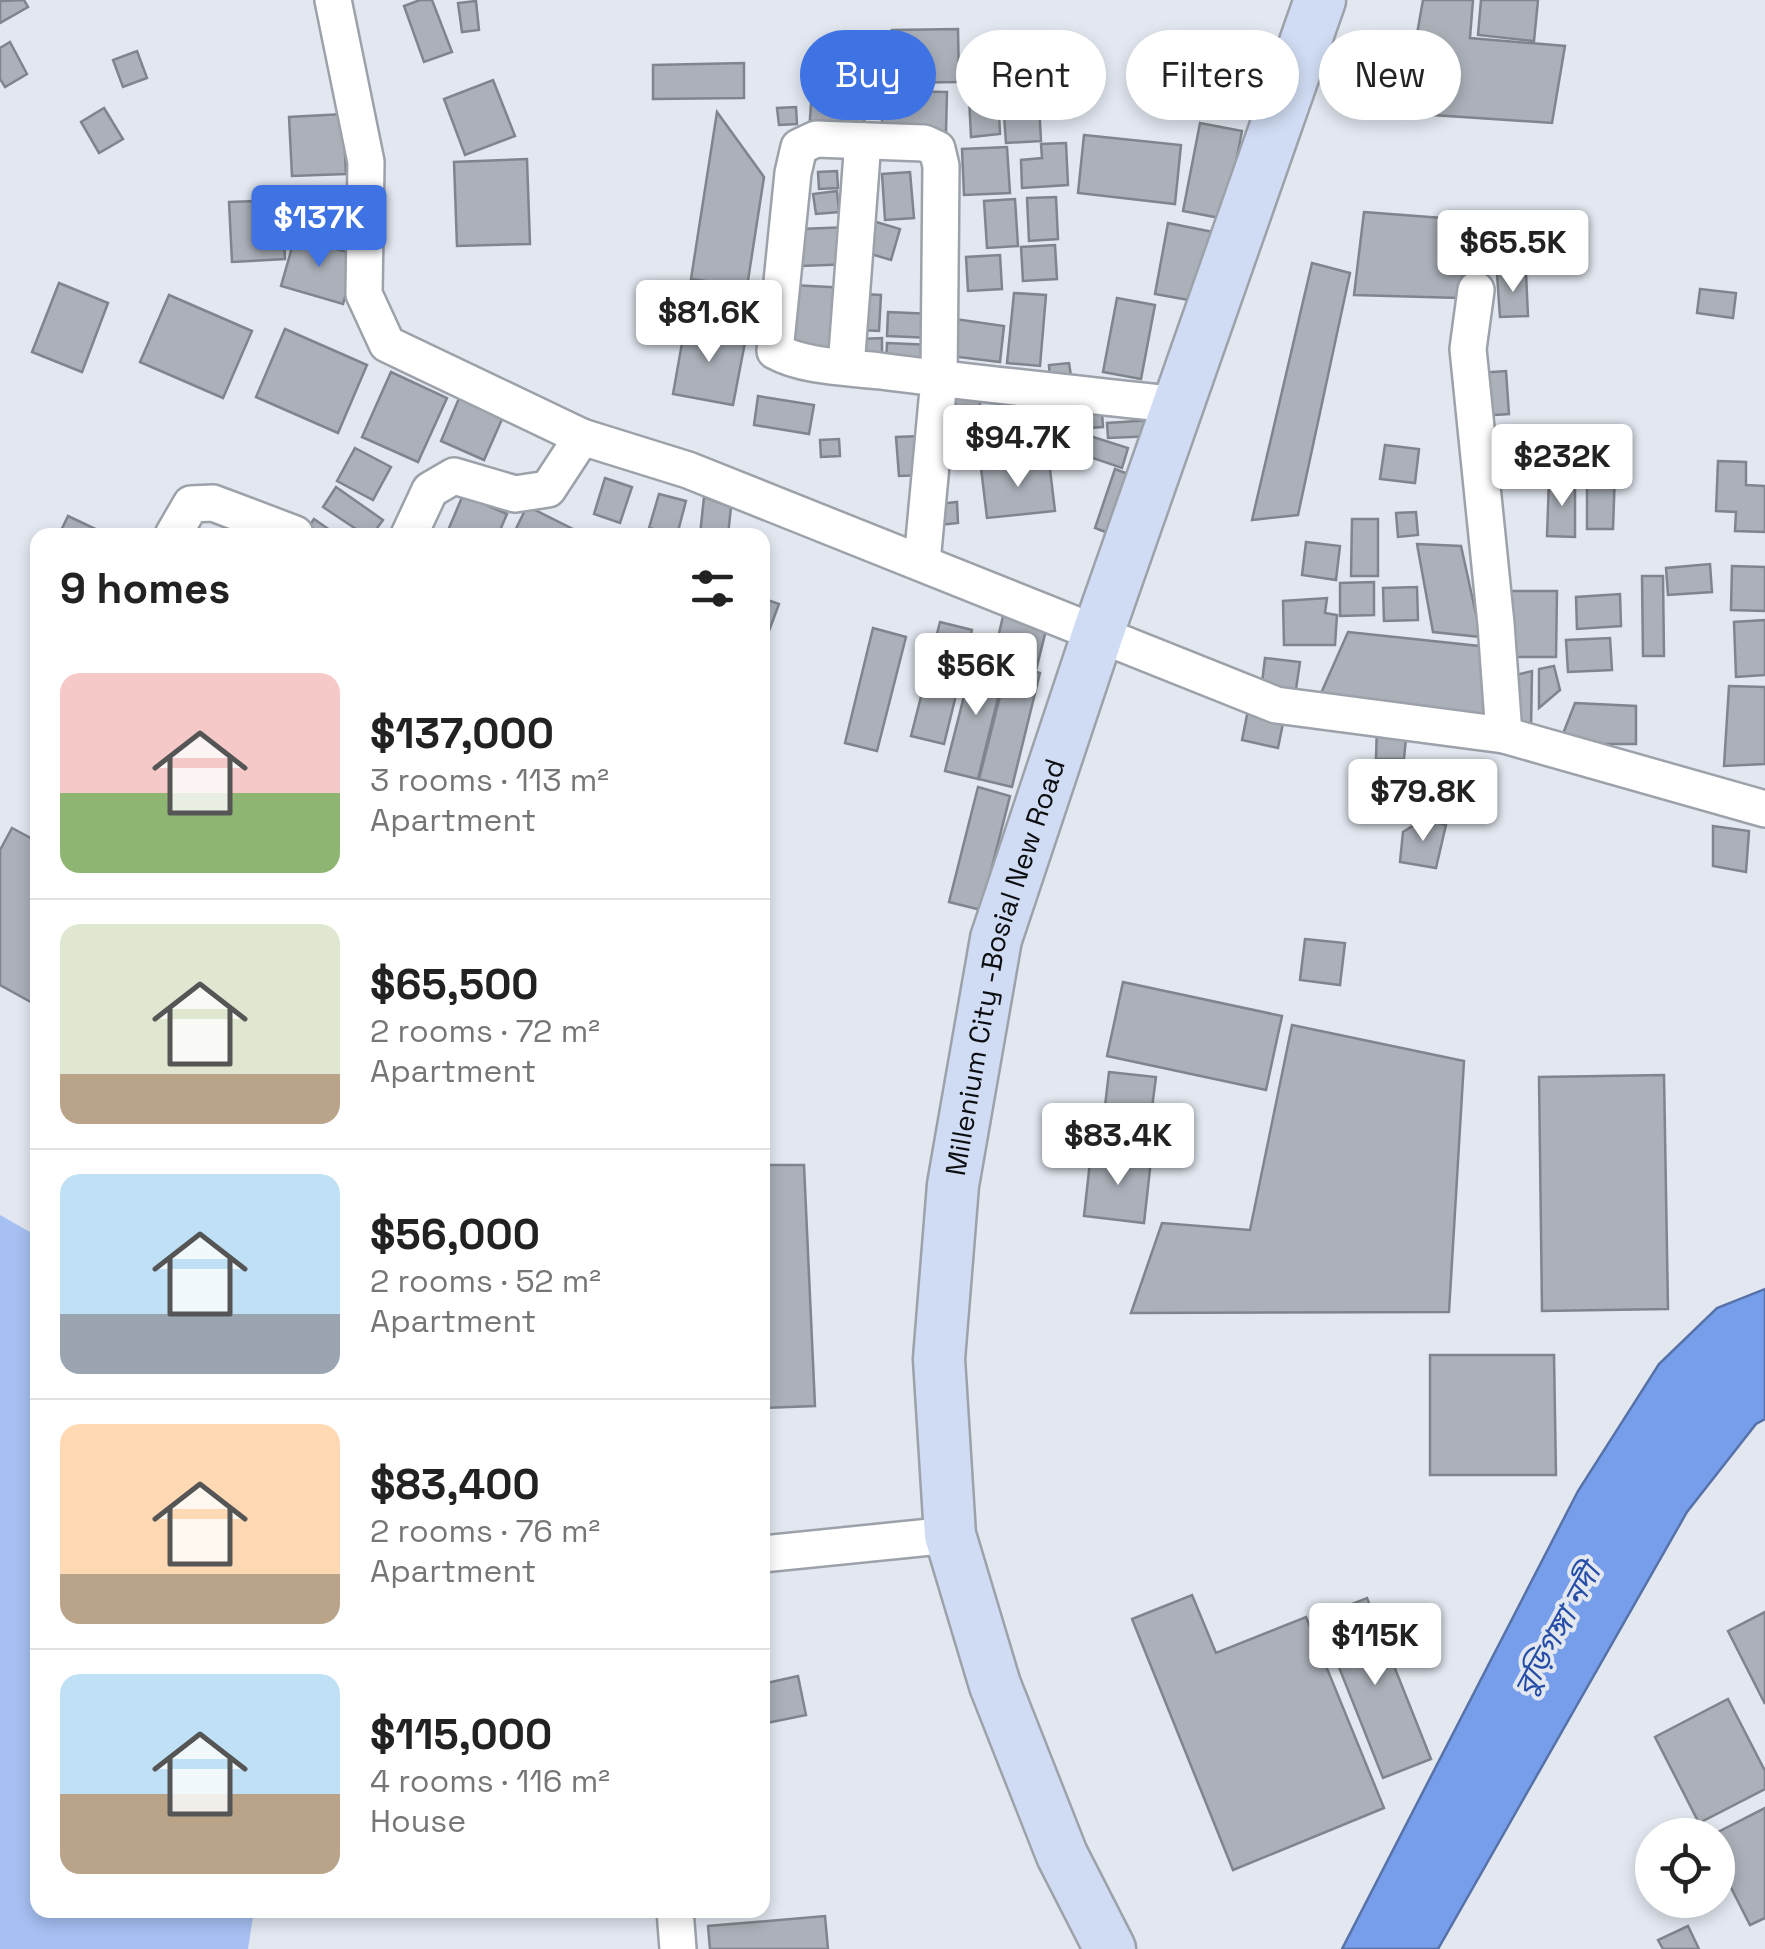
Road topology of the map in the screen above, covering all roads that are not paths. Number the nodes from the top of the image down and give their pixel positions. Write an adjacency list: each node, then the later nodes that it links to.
1 (333, 0): 8 (street)
2 (1320, 0): 7 (street, Millenium City -Bosial New Road)
3 (863, 141): 5 (street); 5 (street); 6 (street)
4 (1476, 290): 14 (street)
5 (846, 367): 6 (street)
6 (939, 379): 7 (street); 12 (street)
7 (1179, 405): 13 (street, Millenium City -Bosial New Road)
8 (582, 437): 11 (street); 12 (street)
9 (178, 528): 10 (street)
10 (279, 528)
11 (411, 528)
12 (922, 562): 13 (street)
13 (1098, 632): 14 (street); 16 (street, Millenium City -Bosial New Road)
14 (1504, 735): 15 (street)
15 (1765, 809)
16 (950, 1534): 17 (street); 20 (street, Millenium City -Bosial New Road)
17 (770, 1553)
18 (676, 1918): 19 (street)
19 (678, 1949)
20 (1110, 1949)

